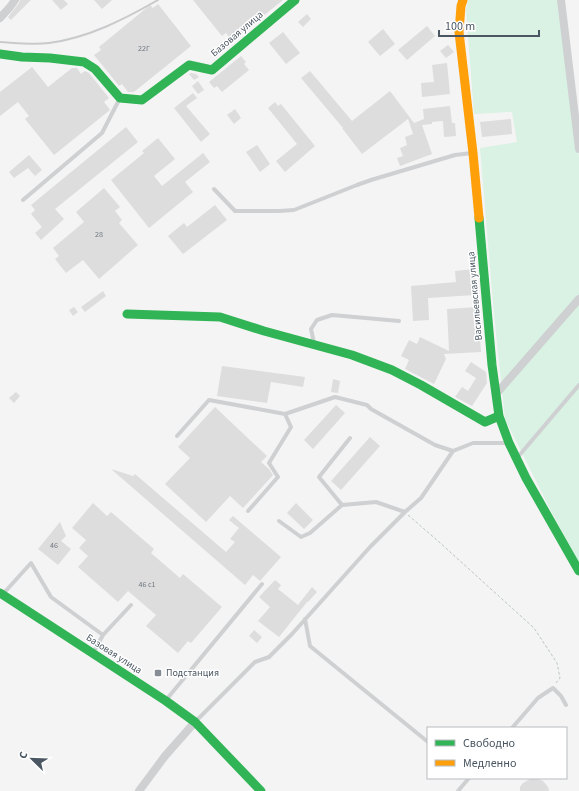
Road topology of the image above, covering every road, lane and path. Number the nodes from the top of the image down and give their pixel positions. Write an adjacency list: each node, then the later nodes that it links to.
1 (15, 0): 5 (street)
2 (295, 0): 7 (street, Базовая улица)
3 (462, 0): 9 (street, Васильевская улица)
4 (561, 0): 8 (street)
5 (0, 18)
6 (0, 54): 7 (street)
7 (120, 98): 11 (lane)
8 (579, 149)
9 (473, 153): 10 (lane); 17 (street, Васильевская улица)
10 (214, 189)
11 (23, 200)
12 (579, 299): 17 (street)
13 (127, 314): 15 (street)
14 (399, 321): 15 (lane)
15 (314, 344): 19 (street)
16 (579, 385): 24 (lane)
17 (496, 394): 19 (street, Васильевская улица)
18 (285, 414): 20 (lane); 23 (lane); 26 (lane)
19 (498, 416): 22 (street, Васильевская улица)
20 (177, 436)
21 (350, 438): 25 (lane)
22 (509, 443): 23 (lane); 24 (street, Васильевская улица)
23 (454, 451): 27 (lane)
24 (516, 458): 29 (street, Васильевская улица)
25 (342, 505): 27 (lane); 28 (lane)
26 (248, 511)
27 (405, 512): 33 (lane); 36 (path)
28 (279, 522)
29 (579, 571)
30 (262, 584): 37 (lane)
31 (1, 593): 34 (lane); 35 (street, Базовая улица)
32 (131, 605): 34 (lane)
33 (305, 619): 39 (lane); 41 (lane)
34 (103, 635): 35 (lane)
35 (93, 654): 37 (street, Базовая улица)
36 (553, 688): 38 (lane); 40 (lane)
37 (166, 701): 39 (street, Базовая улица)
38 (566, 705)
39 (195, 722): 43 (street); 44 (street, Базовая улица)
40 (513, 727)
41 (427, 741)
42 (468, 779): 45 (lane)
43 (139, 791)
44 (261, 791)
45 (458, 791)

